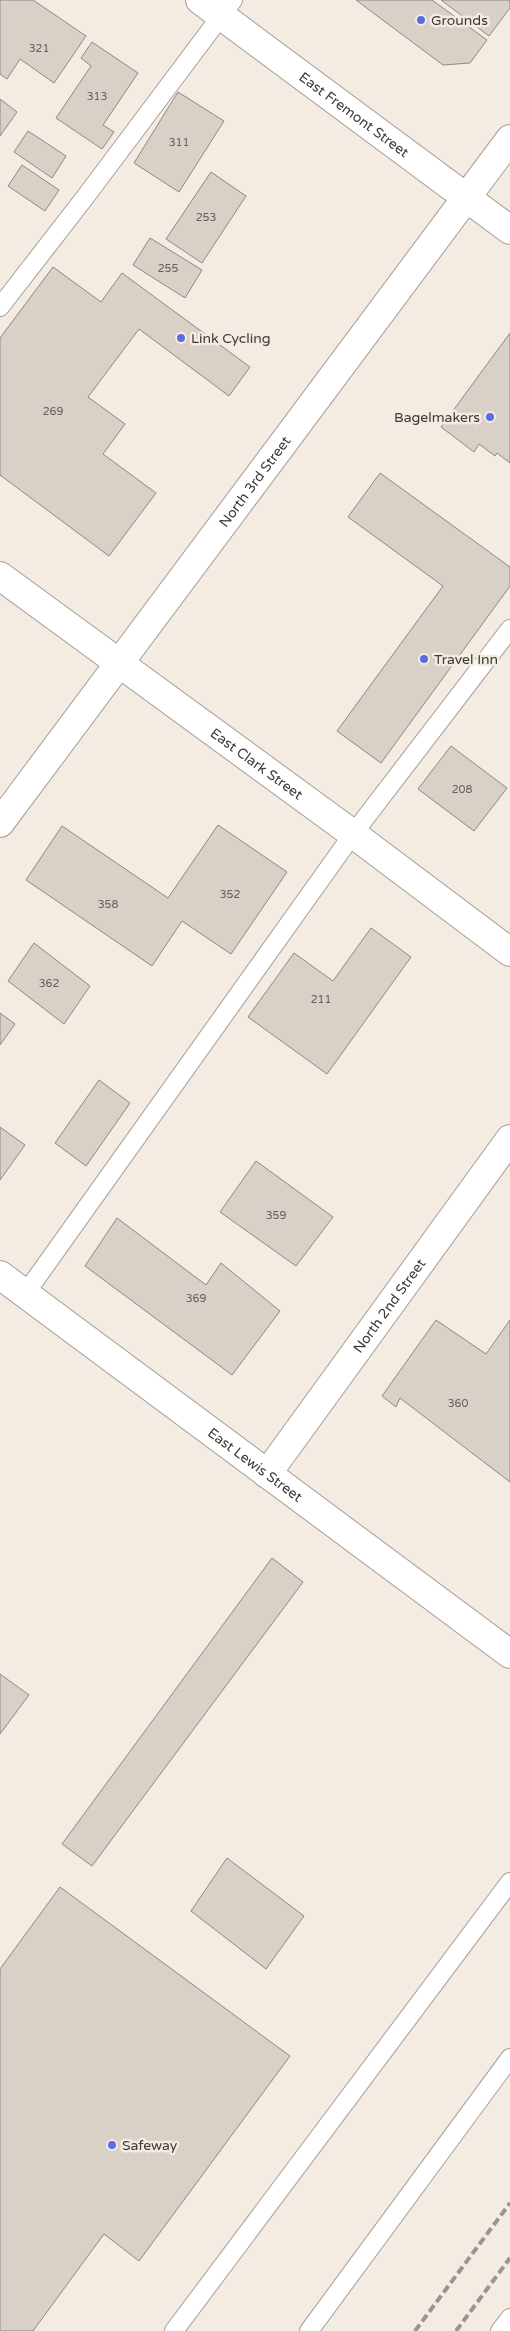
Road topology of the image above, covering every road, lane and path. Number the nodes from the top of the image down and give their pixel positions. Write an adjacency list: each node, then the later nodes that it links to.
1 (200, 0): 2 (street, East Fremont Street)
2 (228, 8): 4 (street, East Fremont Street); 6 (lane)
3 (510, 139): 4 (street, North 3rd Street)
4 (467, 198): 5 (street, East Fremont Street); 9 (street, North 3rd Street)
5 (510, 230)
6 (0, 306)
7 (0, 576): 9 (street, East Clark Street)
8 (510, 629): 11 (lane)
9 (118, 663): 10 (street, North 3rd Street); 11 (street, East Clark Street)
10 (0, 823)
11 (353, 834): 12 (street, East Clark Street); 15 (lane)
12 (510, 952)
13 (510, 1139): 16 (street, North 2nd Street)
14 (0, 1275): 15 (street, East Lewis Street)
15 (25, 1294): 16 (street, East Lewis Street)
16 (268, 1474): 17 (street, East Lewis Street)
17 (508, 1649)
18 (510, 1882): 21 (lane)
19 (510, 2058): 22 (lane)
20 (510, 2318): 23 (lane)
21 (174, 2331)
22 (309, 2331)
23 (500, 2331)

